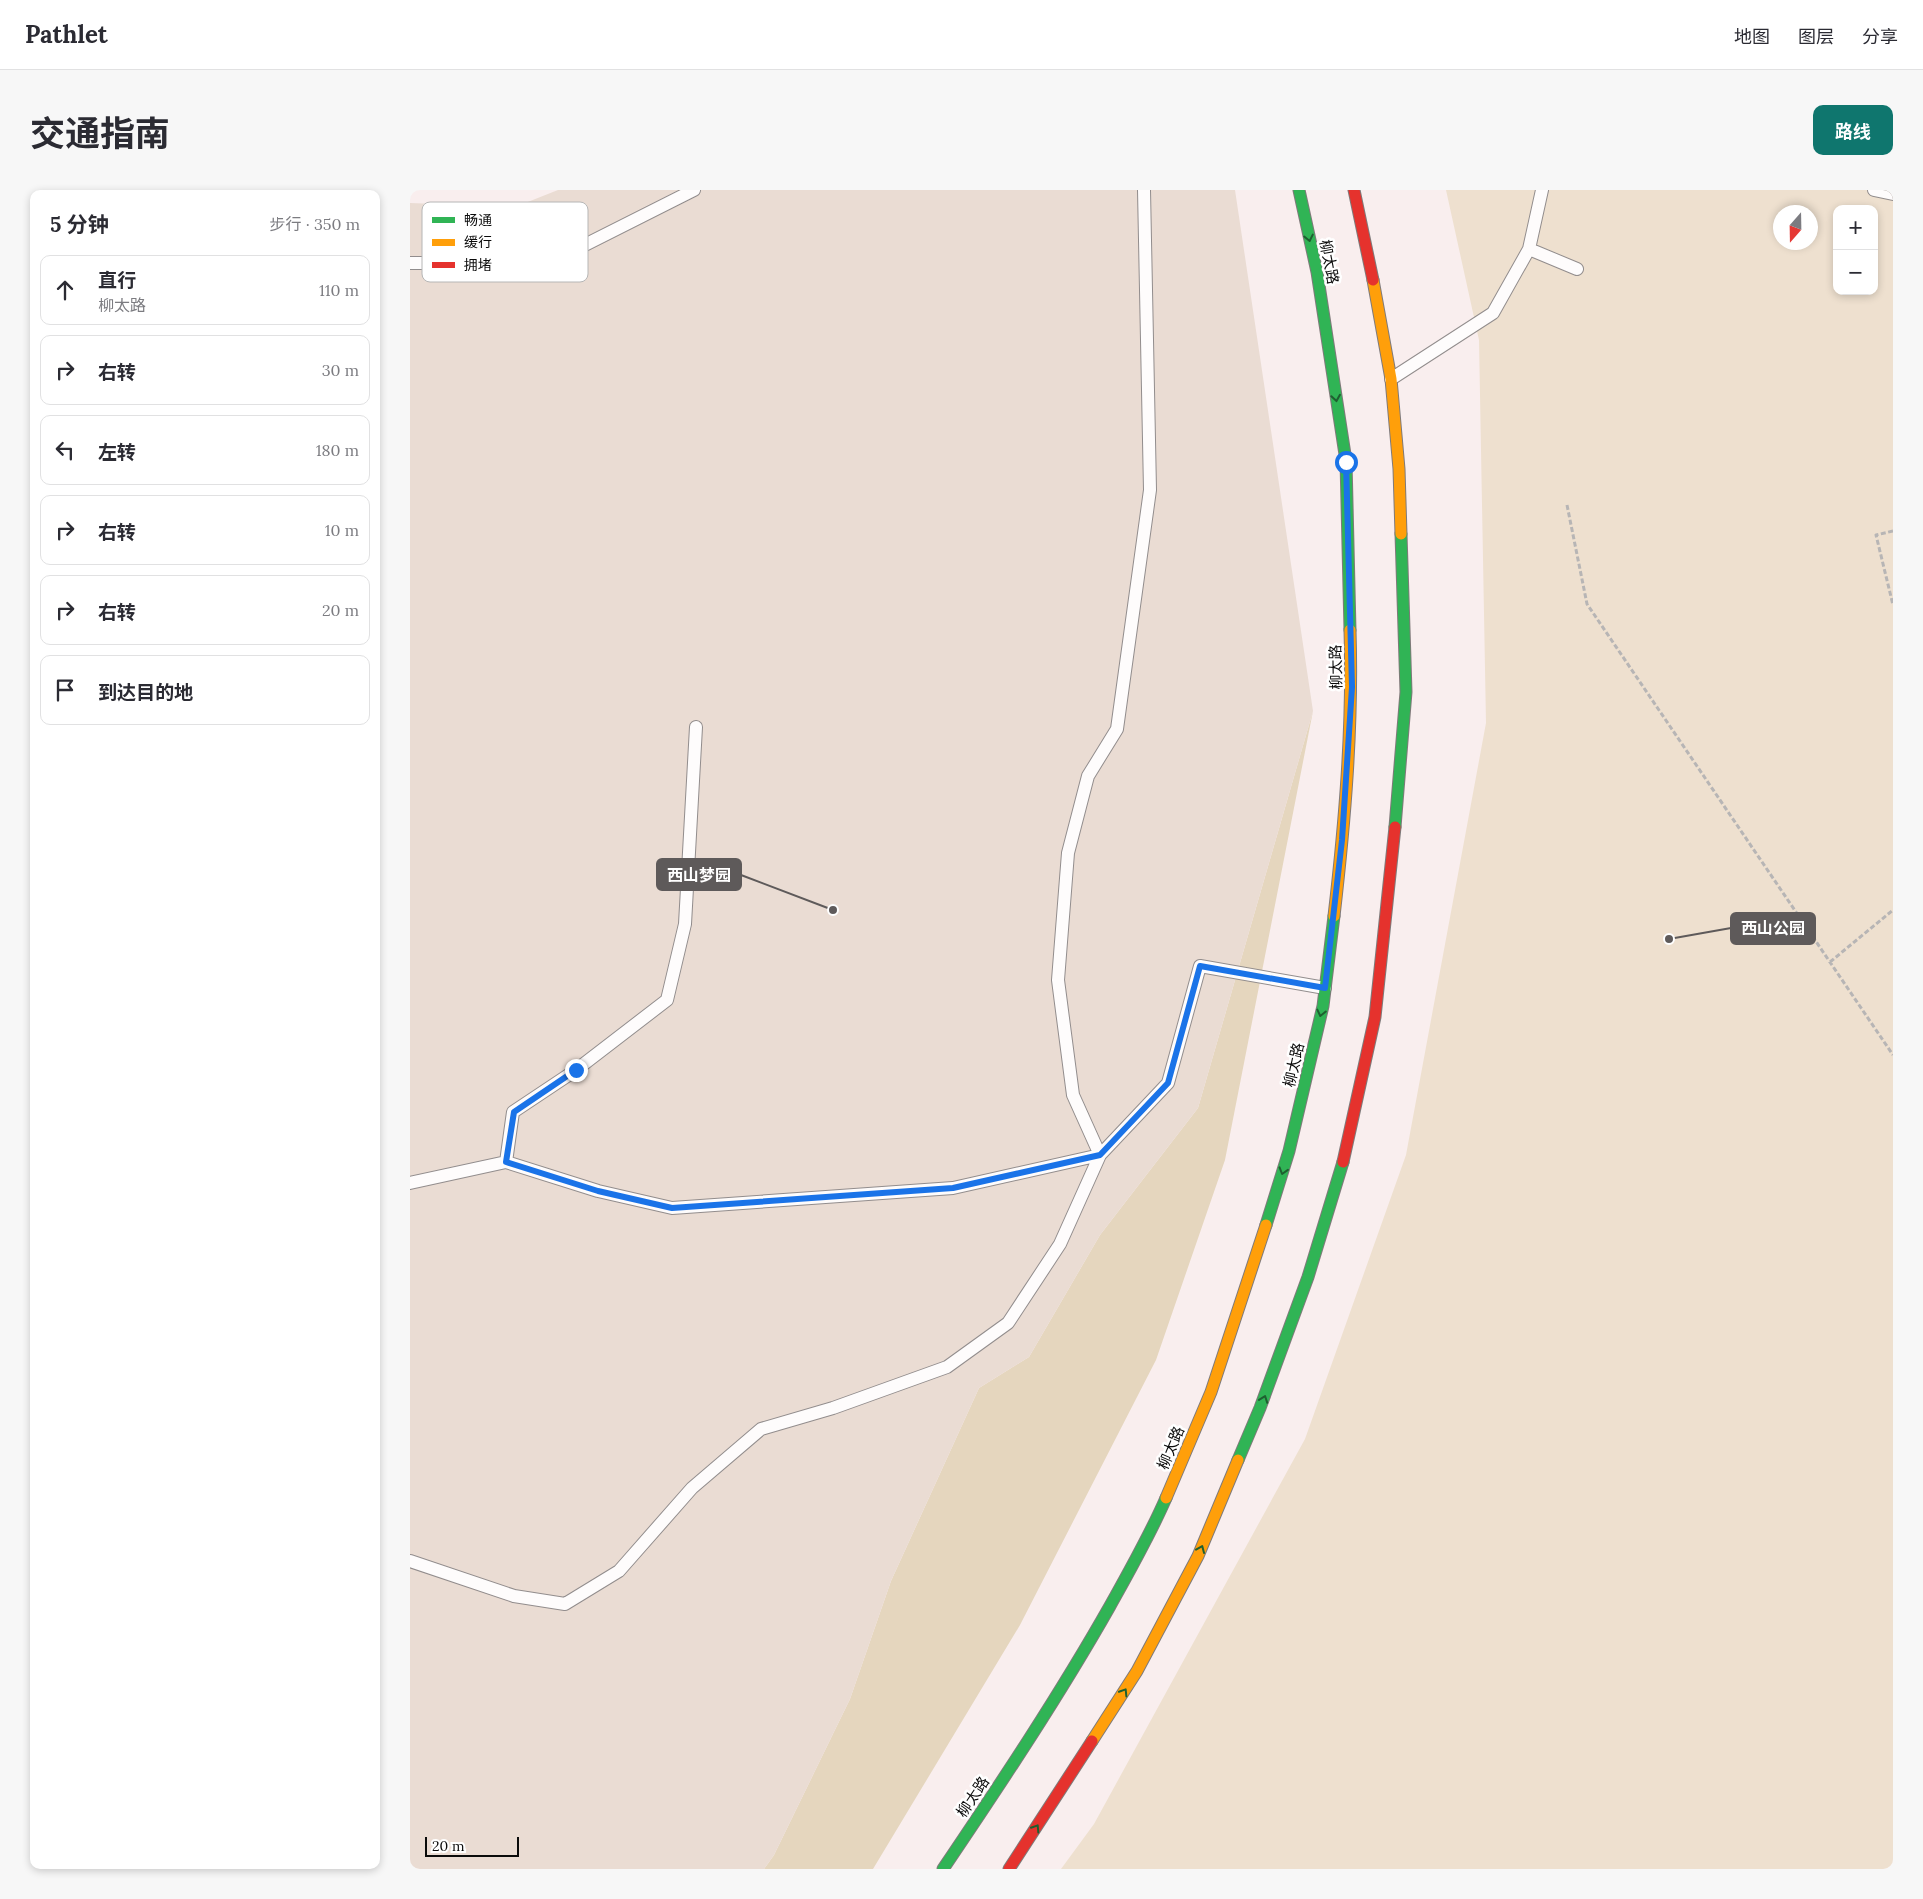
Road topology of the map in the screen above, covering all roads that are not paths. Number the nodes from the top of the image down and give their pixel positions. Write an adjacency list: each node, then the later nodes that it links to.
1 (694, 190): 8 (lane)
2 (1144, 190): 14 (lane)
3 (1299, 190): 13 (main road, 柳太路, one-way to 13)
4 (1354, 190): 11 (main road)
5 (1542, 190): 9 (lane)
6 (1874, 190): 7 (lane)
7 (1893, 194)
8 (588, 243)
9 (1529, 249): 10 (lane); 11 (lane)
10 (1577, 269)
11 (1391, 379): 19 (main road, one-way to 11)
12 (696, 727): 15 (lane)
13 (1325, 988): 14 (lane); 18 (main road, 柳太路, one-way to 18)
14 (1100, 1155): 15 (lane); 17 (lane)
15 (506, 1162): 16 (lane)
16 (410, 1183)
17 (410, 1561)
18 (943, 1869)
19 (1009, 1869)

